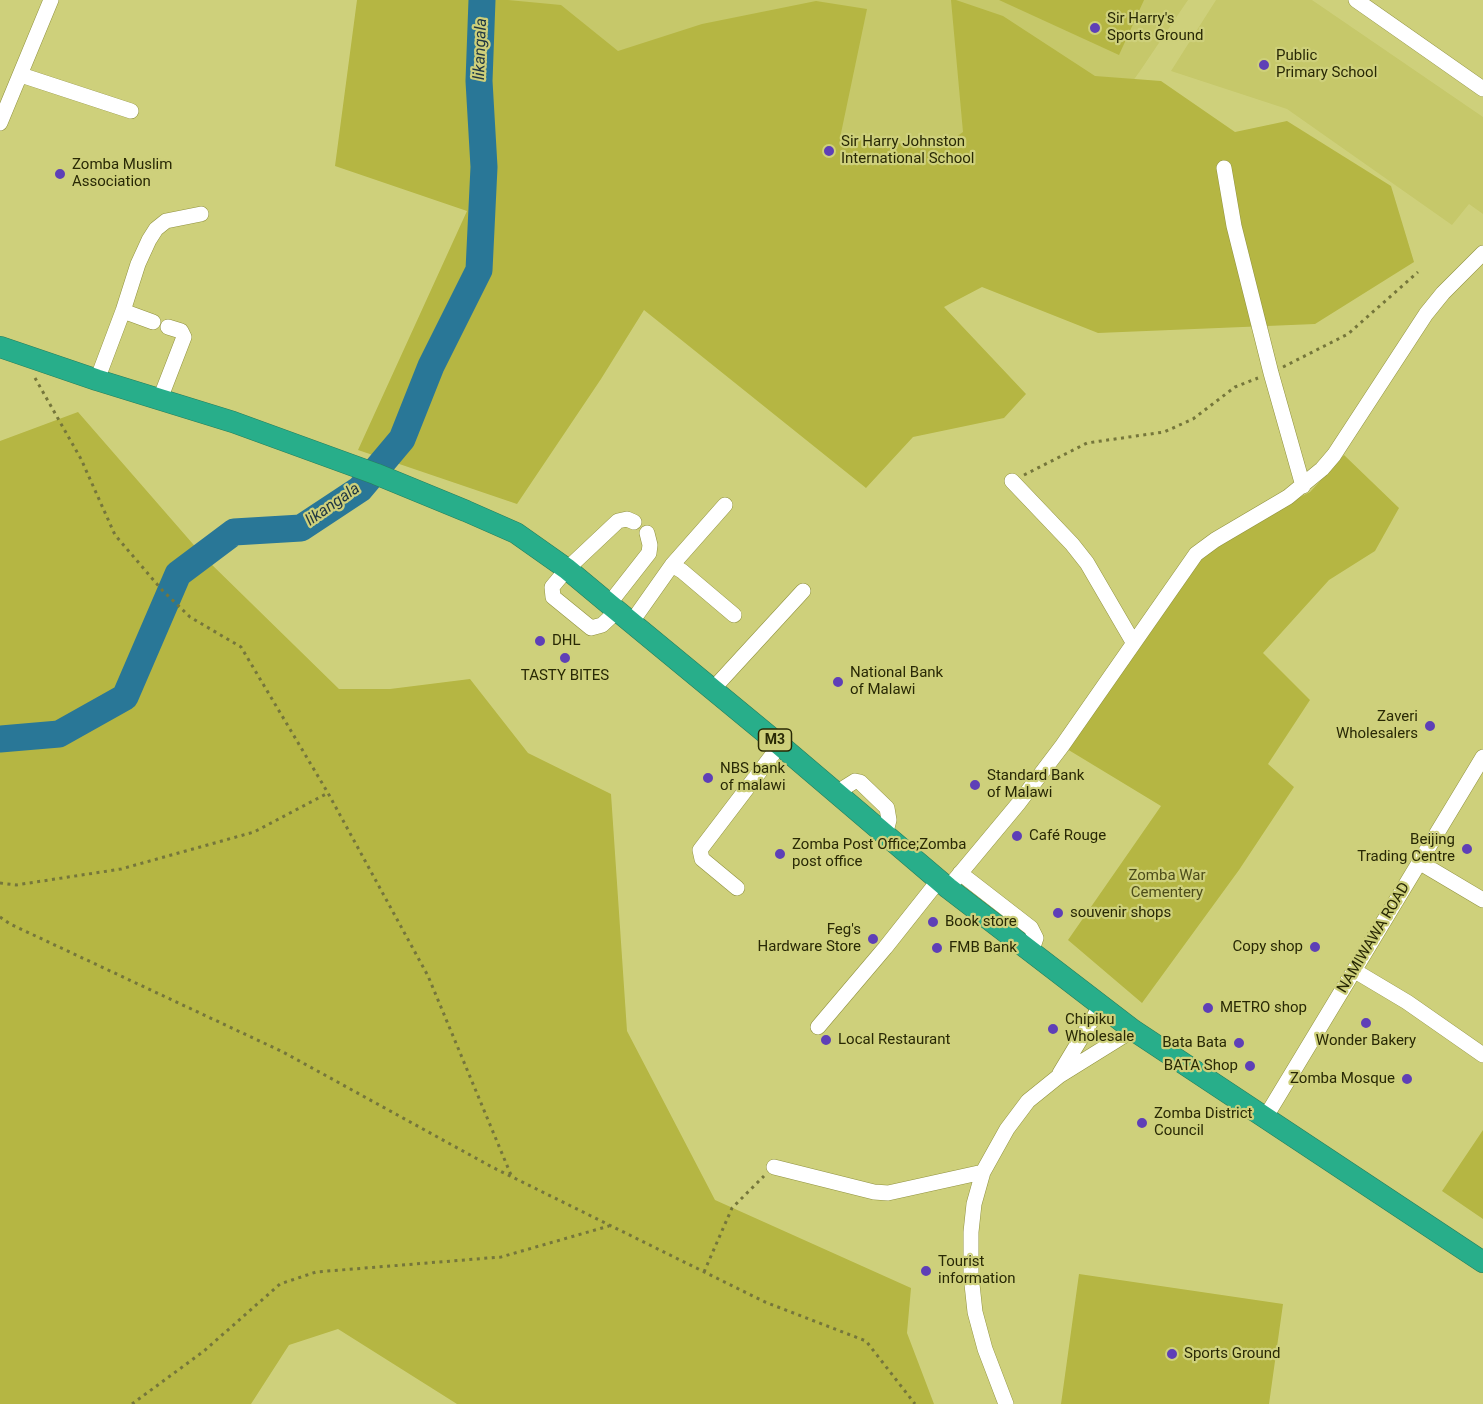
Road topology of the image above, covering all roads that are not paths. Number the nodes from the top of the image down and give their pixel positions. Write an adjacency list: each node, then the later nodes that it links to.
1 (50, 0): 3 (street)
2 (1356, 0): 4 (street)
3 (21, 75): 5 (street); 6 (street)
4 (1483, 89)
5 (131, 111)
6 (0, 123)
7 (1224, 168): 15 (street)
8 (201, 214): 10 (street)
9 (1483, 253): 15 (street)
10 (123, 311): 12 (street); 13 (street)
11 (0, 347): 12 (highway, M3)
12 (97, 380): 13 (highway, M3)
13 (160, 399): 20 (highway, M3)
14 (1012, 481): 24 (street)
15 (1303, 486): 24 (street)
16 (725, 505): 19 (street)
17 (634, 522): 20 (street)
18 (647, 533): 22 (street)
19 (672, 565): 22 (street); 23 (street)
20 (567, 569): 22 (highway, M3); 22 (street)
21 (803, 591): 25 (street)
22 (619, 612): 25 (highway, M3)
23 (734, 615)
24 (1133, 642): 29 (street)
25 (713, 689): 26 (highway, M3)
26 (780, 745): 29 (highway, M3); 30 (street)
27 (1483, 757): 28 (street, NAMIWAWA ROAD)
28 (1419, 862): 31 (street); 32 (street, NAMIWAWA ROAD)
29 (949, 880): 33 (highway, M3); 34 (street)
30 (737, 888)
31 (1483, 900)
32 (1355, 971): 36 (street); 38 (street, NAMIWAWA ROAD)
33 (1101, 1005): 35 (highway, M3); 37 (street)
34 (818, 1027)
35 (1133, 1030): 37 (street); 38 (highway, M3)
36 (1483, 1055)
37 (1059, 1076): 40 (street)
38 (1264, 1118): 41 (highway, M3)
39 (774, 1167): 40 (street)
40 (983, 1172): 42 (street)
41 (1483, 1263)
42 (1006, 1404)

